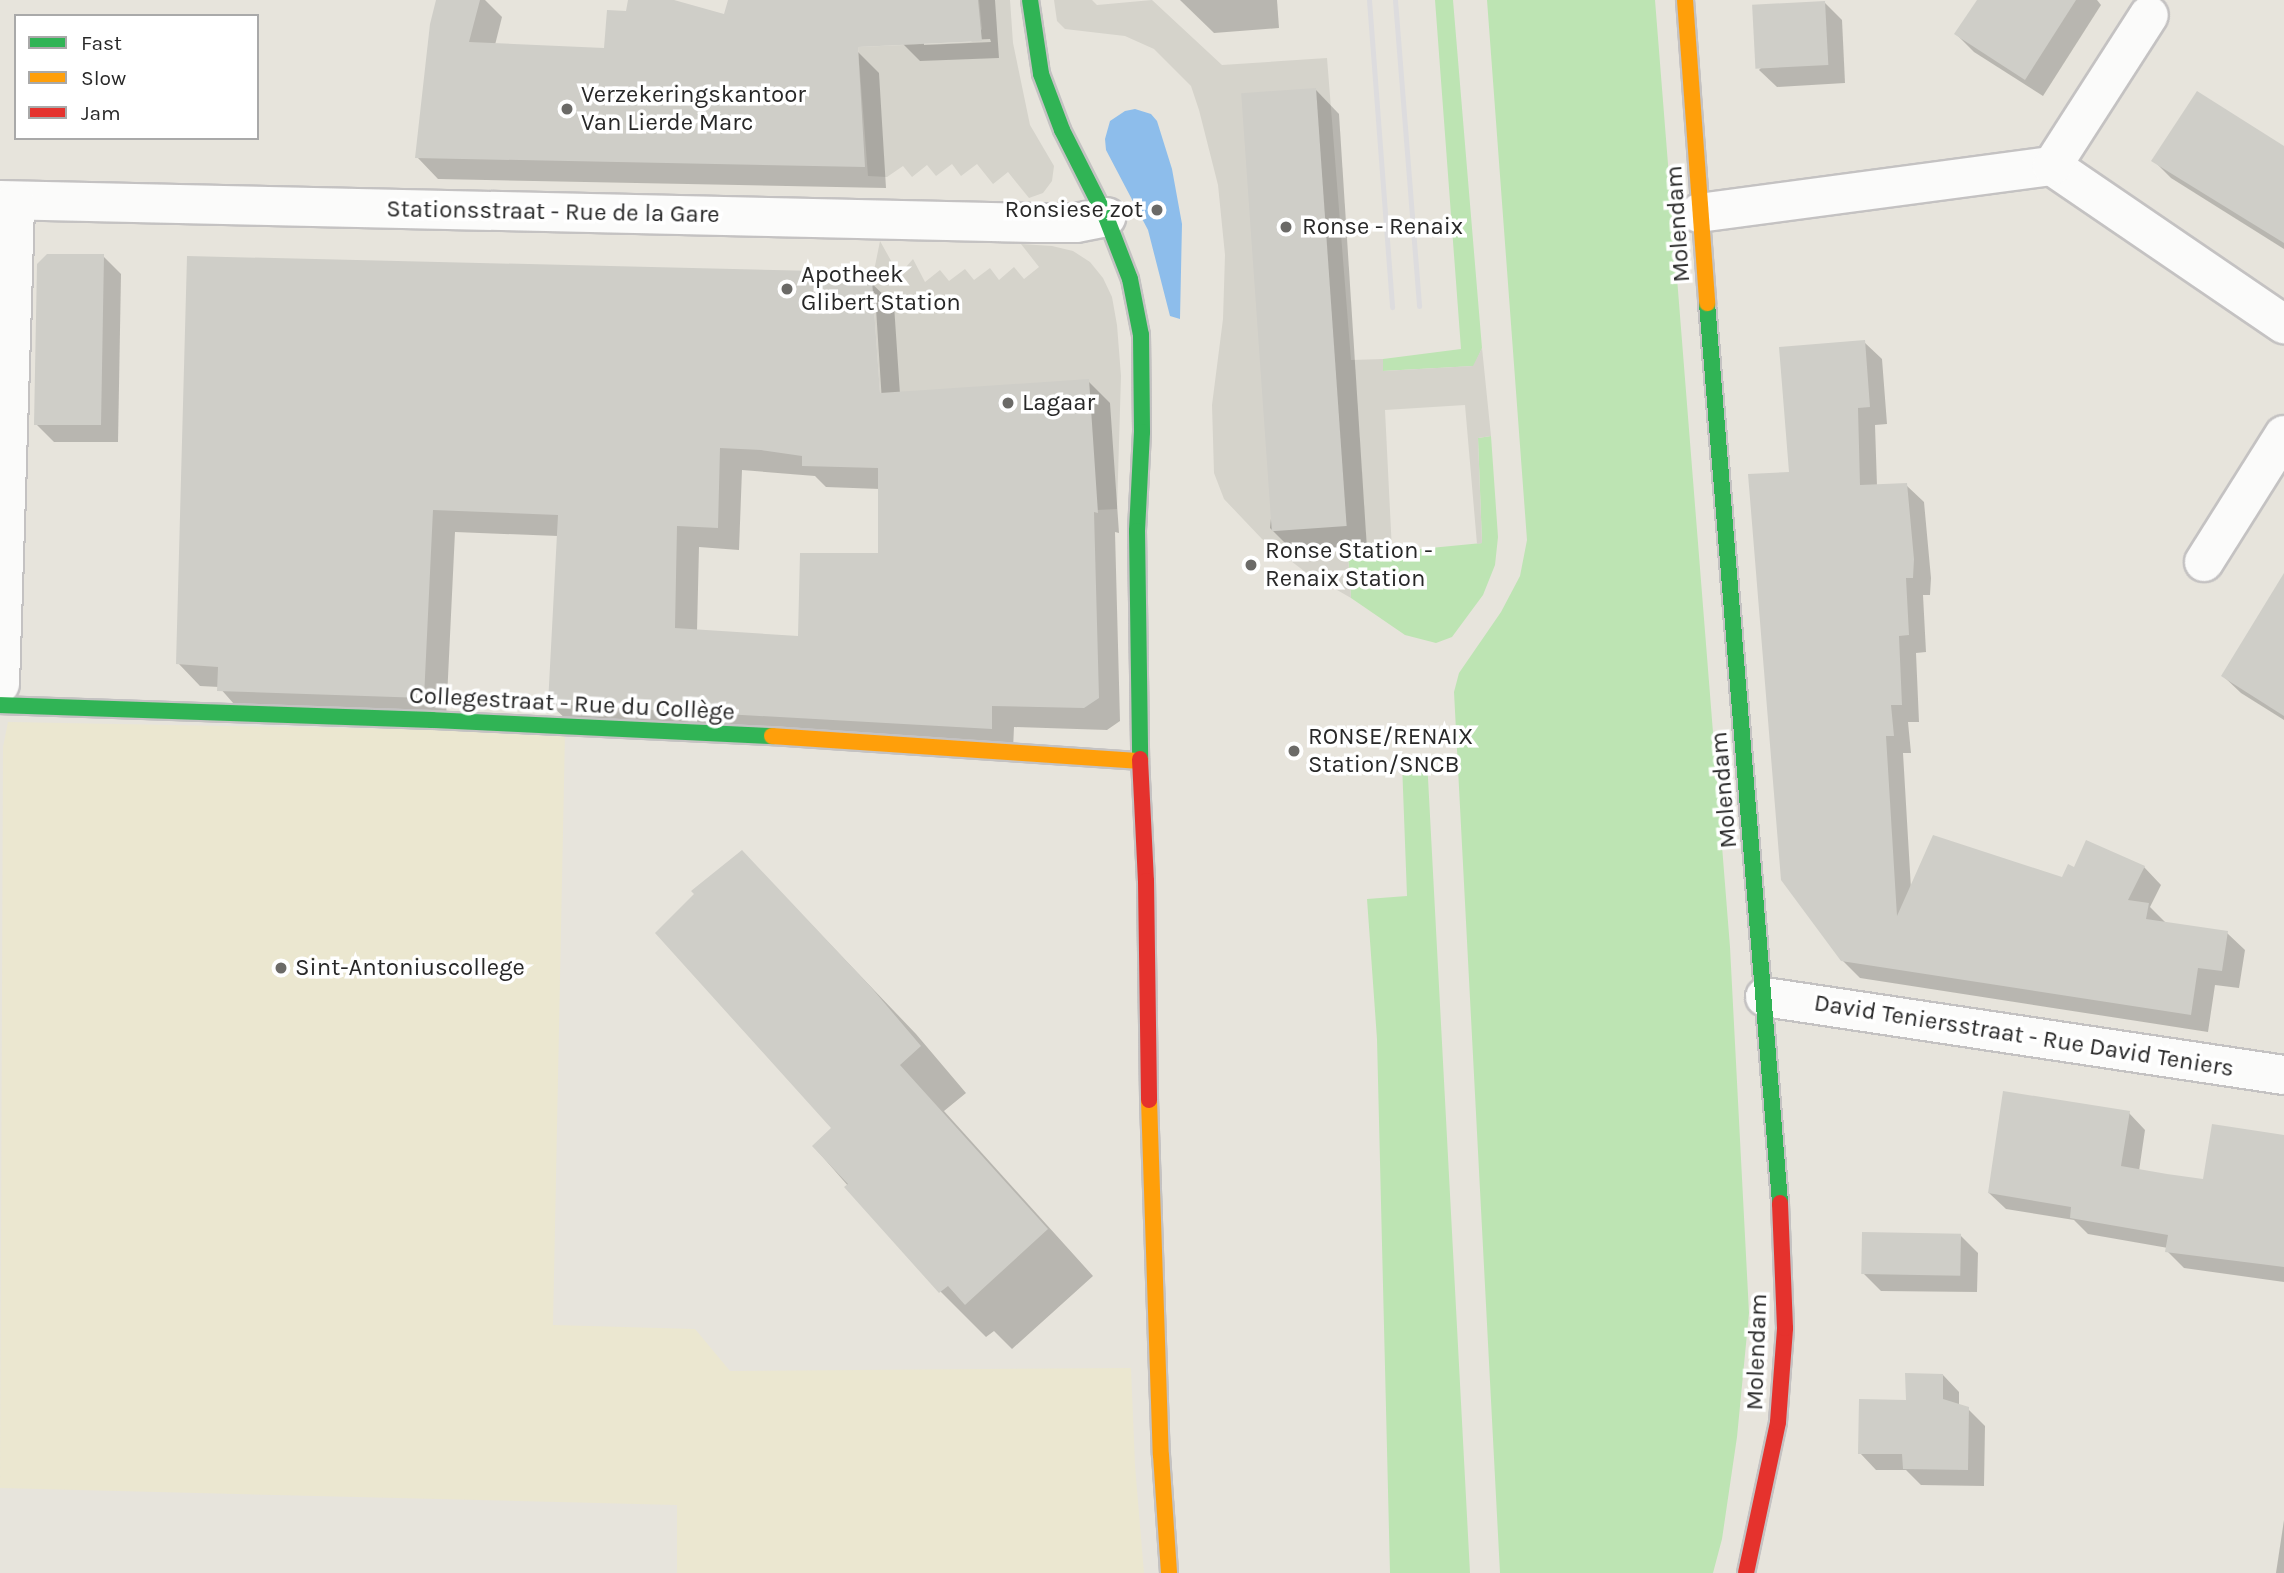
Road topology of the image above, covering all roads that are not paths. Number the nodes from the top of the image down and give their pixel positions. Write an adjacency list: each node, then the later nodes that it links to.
1 (1030, 0): 7 (street)
2 (1685, 0): 6 (street, Molendam)
3 (2149, 15): 4 (street)
4 (2052, 166): 6 (street); 8 (street)
5 (8, 201): 7 (street, Stationsstraat - Rue de la Gare); 11 (street)
6 (1699, 213): 14 (street, Molendam)
7 (1106, 217): 13 (street)
8 (2284, 324)
9 (2284, 435): 10 (street)
10 (2204, 562)
11 (0, 684)
12 (0, 705): 13 (street, Collegestraat - Rue du Collège)
13 (1140, 761): 16 (street)
14 (1765, 997): 15 (street, David Teniersstraat - Rue David Teniers); 17 (street, Molendam)
15 (2284, 1075)
16 (1169, 1573)
17 (1746, 1573)

